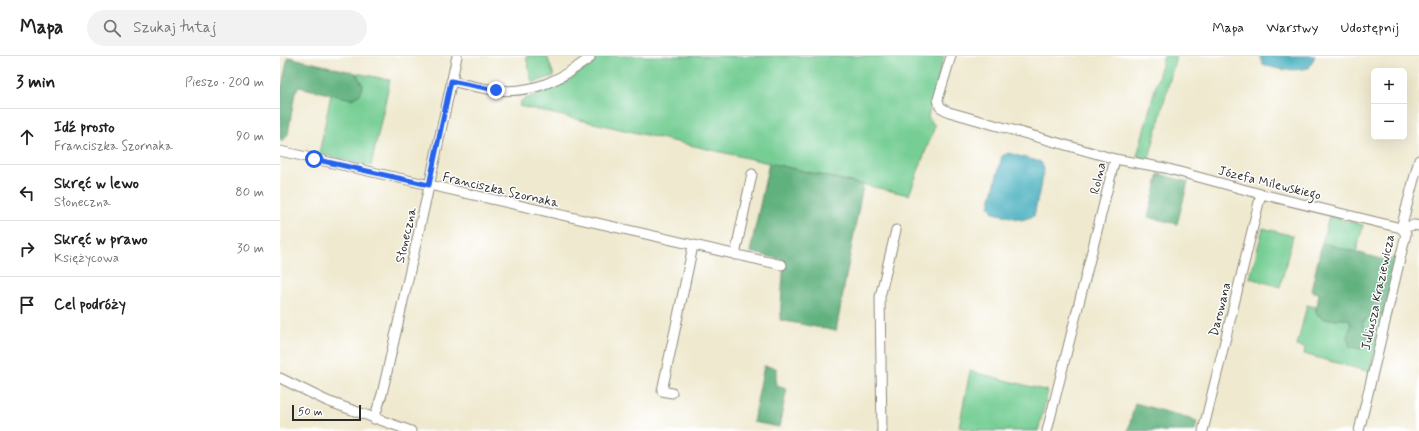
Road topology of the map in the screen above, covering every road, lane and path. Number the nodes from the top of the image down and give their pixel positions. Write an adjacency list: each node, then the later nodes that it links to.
1 (457, 56): 4 (street, Słoneczna)
2 (950, 56): 6 (street, Rolna)
3 (590, 58): 4 (street)
4 (451, 81): 9 (street, Słoneczna)
5 (280, 151): 9 (street, Franciszka Szornaka)
6 (1115, 159): 10 (street, Józefa Milewskiego); 22 (street, Rolna)
7 (1419, 160): 12 (street, Juliusza Kraziewicza)
8 (752, 174): 15 (street)
9 (429, 185): 14 (street, Franciszka Szornaka); 19 (street, Słoneczna)
10 (1261, 194): 12 (street, Józefa Milewskiego); 23 (street, Darowana)
11 (1419, 226): 12 (street, Józefa Milewskiego)
12 (1401, 228): 24 (street, Juliusza Kraziewicza)
13 (896, 230): 21 (street)
14 (693, 246): 15 (street, Franciszka Szornaka); 18 (street)
15 (735, 255): 16 (street, Franciszka Szornaka)
16 (782, 265)
17 (280, 378): 19 (street)
18 (672, 393)
19 (374, 419): 20 (street)
20 (411, 431)
21 (882, 431)
22 (1047, 431)
23 (1203, 431)
24 (1359, 431)

